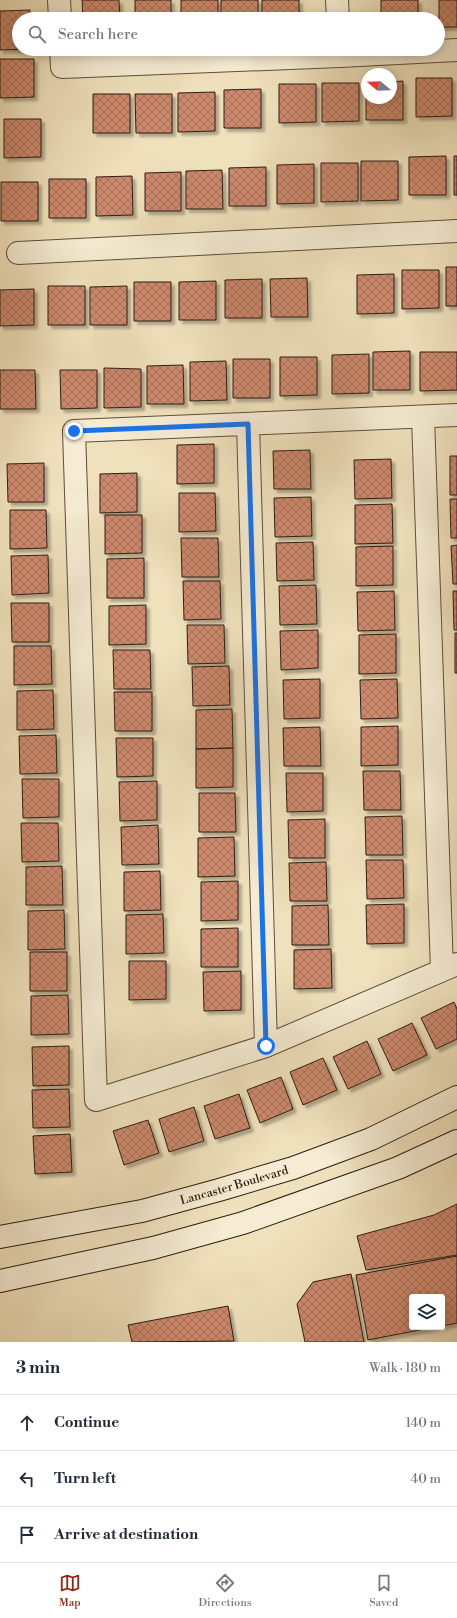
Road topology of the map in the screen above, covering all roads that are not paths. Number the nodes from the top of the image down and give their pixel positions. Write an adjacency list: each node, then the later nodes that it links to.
1 (59, 0): 3 (street)
2 (337, 0): 4 (street)
3 (60, 12)
4 (338, 12)
5 (445, 50): 6 (street)
6 (457, 50)
7 (61, 56): 8 (street)
8 (280, 56)
9 (457, 232): 10 (street)
10 (18, 253)
11 (457, 415): 12 (street)
12 (423, 417): 13 (street); 14 (street)
13 (248, 424): 15 (street); 15 (street)
14 (449, 967): 15 (street)
15 (266, 1046)
16 (457, 1097): 18 (street, Lancaster Boulevard)
17 (457, 1141): 19 (street)
18 (0, 1237)
19 (0, 1280)

